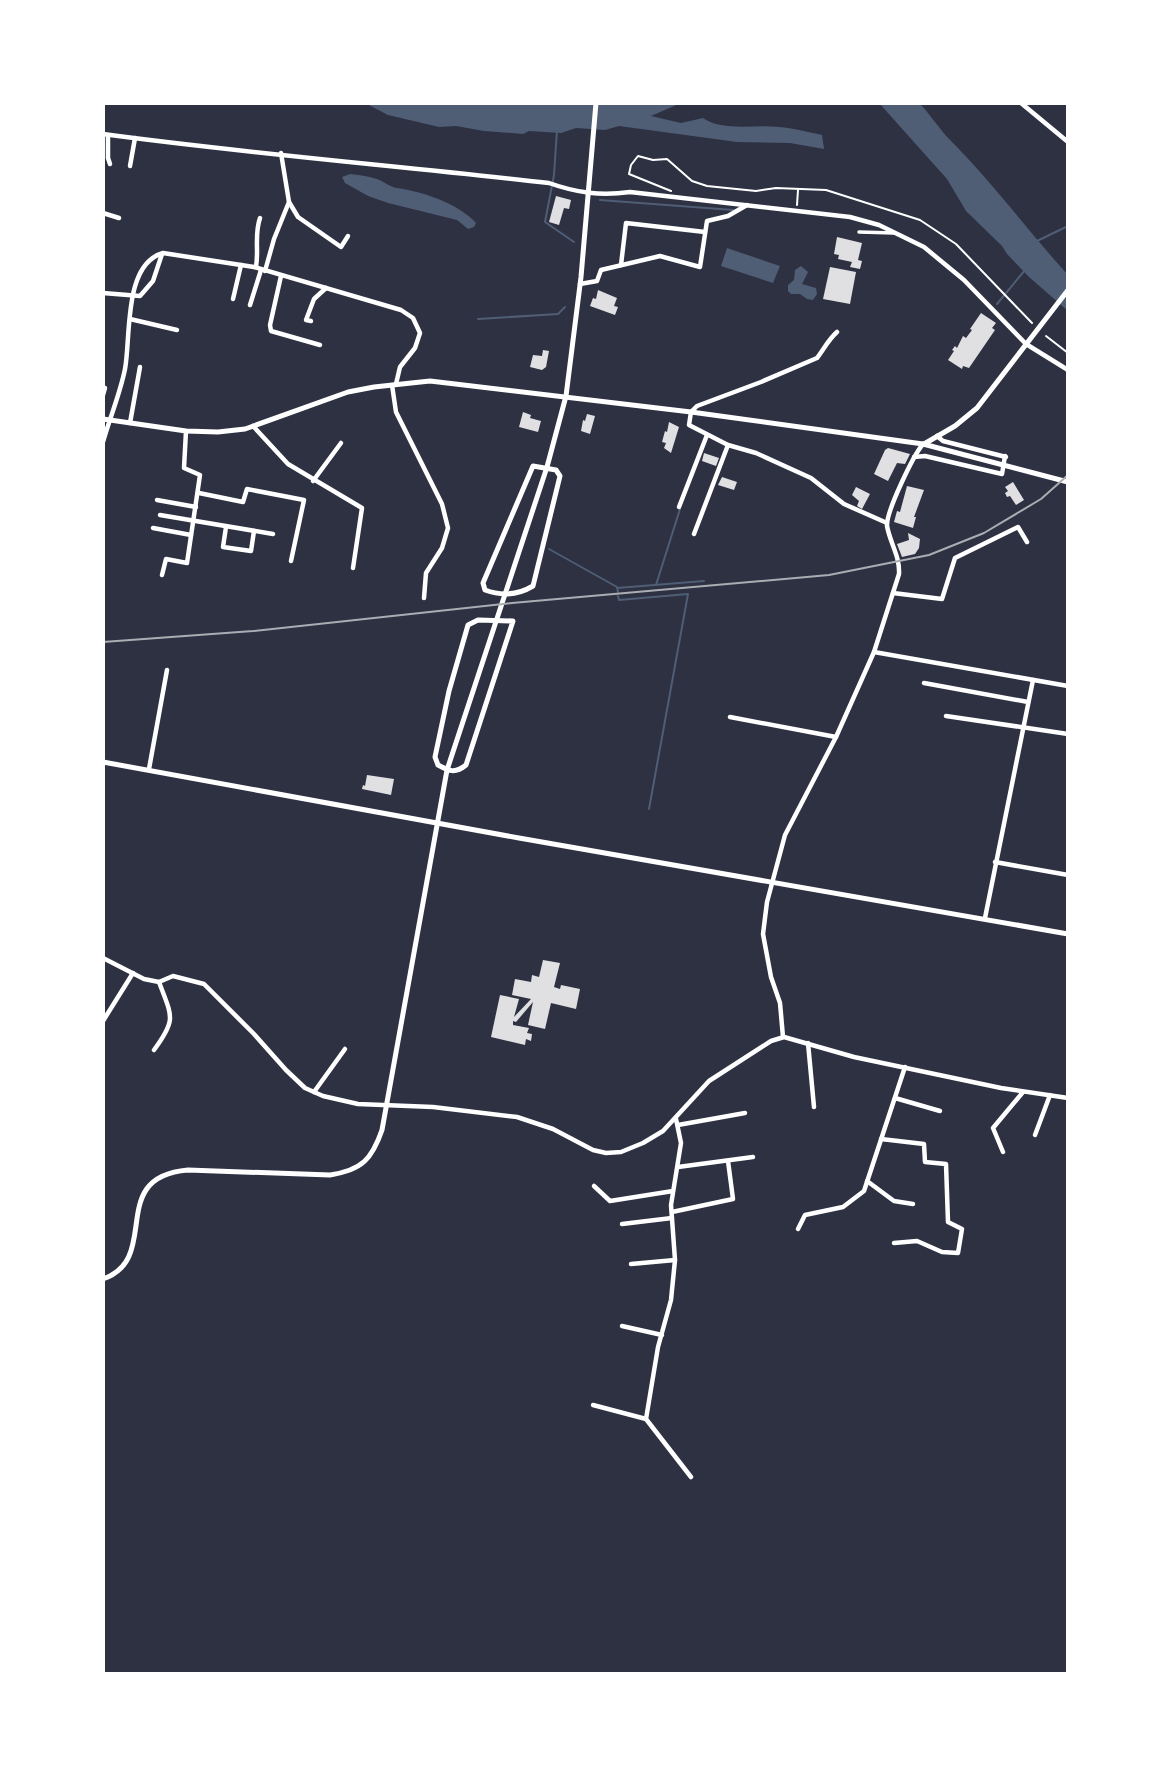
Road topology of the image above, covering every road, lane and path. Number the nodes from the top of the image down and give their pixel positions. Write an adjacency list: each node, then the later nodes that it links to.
1 (596, 103): 10 (street)
2 (1021, 103): 5 (street)
3 (106, 135): 4 (street); 7 (street)
4 (135, 138): 6 (street); 8 (street)
5 (1068, 142)
6 (281, 153): 10 (street); 12 (street)
7 (110, 164)
8 (130, 166)
9 (798, 189): 11 (path); 14 (path); 36 (path)
10 (589, 194): 11 (street); 27 (street)
11 (677, 197): 13 (street)
12 (289, 201): 21 (street); 25 (street)
13 (748, 204): 14 (street); 18 (street)
14 (796, 211): 20 (street)
15 (103, 214): 16 (street)
16 (119, 218)
17 (260, 218): 25 (street)
18 (705, 232): 24 (street); 24 (street)
19 (859, 232): 20 (street)
20 (896, 234): 40 (street)
21 (348, 236)
22 (163, 253): 23 (street); 31 (street); 31 (street)
23 (241, 265): 25 (street); 32 (street)
24 (621, 265): 27 (street)
25 (261, 270): 26 (street); 33 (street)
26 (281, 276): 28 (street); 41 (street)
27 (580, 284): 48 (street)
28 (327, 287): 35 (street); 45 (street)
29 (1068, 290): 40 (street)
30 (103, 293): 31 (street)
31 (132, 297): 34 (street)
32 (233, 299)
33 (250, 305)
34 (130, 319): 37 (street); 50 (street)
35 (311, 321)
36 (1033, 324)
37 (177, 330)
38 (837, 331): 49 (street)
39 (1046, 336): 42 (path)
40 (1026, 344): 44 (street); 55 (street)
41 (320, 345)
42 (1068, 353)
43 (140, 367): 51 (street)
44 (1068, 370)
45 (394, 385): 48 (street); 52 (street); 82 (street)
46 (104, 388): 47 (street)
47 (103, 395)
48 (566, 396): 49 (street); 61 (street)
49 (691, 412): 54 (street); 58 (street)
50 (106, 420): 51 (street); 56 (street)
51 (130, 423): 53 (street)
52 (253, 426): 53 (street); 62 (street)
53 (186, 431): 64 (street)
54 (706, 435): 59 (street); 67 (street)
55 (937, 436): 58 (street); 60 (street)
56 (103, 442)
57 (341, 443): 62 (street)
58 (923, 444): 60 (street); 63 (street)
59 (728, 445): 70 (street); 75 (street)
60 (914, 457): 70 (street)
61 (546, 470): 61 (street); 95 (street)
62 (313, 481): 79 (street)
63 (1068, 482)
64 (199, 494): 66 (street); 78 (street)
65 (157, 500): 66 (street)
66 (196, 507): 69 (street)
67 (679, 507)
68 (160, 515): 69 (street)
69 (194, 522): 71 (street); 76 (street)
70 (887, 523): 81 (street)
71 (226, 527): 73 (street); 73 (street)
72 (153, 528): 76 (street)
73 (254, 531): 74 (street)
74 (273, 534)
75 (694, 534)
76 (191, 535): 80 (street)
77 (1027, 542): 81 (street)
78 (291, 561)
79 (353, 568)
80 (162, 575)
81 (894, 593): 83 (street)
82 (424, 598)
83 (874, 652): 85 (street); 93 (street)
84 (167, 670): 96 (street)
85 (1033, 680): 87 (street); 88 (street)
86 (924, 683): 88 (street)
87 (1068, 686)
88 (1028, 702): 91 (street)
89 (946, 716): 91 (street)
90 (730, 717): 93 (street)
91 (1023, 727): 92 (street); 98 (street)
92 (1068, 734)
93 (836, 737): 100 (street)
94 (103, 762): 96 (street)
95 (448, 768): 95 (street); 97 (street)
96 (149, 769): 97 (street)
97 (438, 823): 100 (street); 117 (street)
98 (995, 862): 99 (street); 101 (street)
99 (1068, 875)
100 (773, 881): 101 (street); 107 (street)
101 (985, 918): 102 (street)
102 (1068, 934)
103 (103, 958): 104 (street)
104 (133, 974): 105 (street); 106 (street)
105 (159, 982): 110 (street); 113 (street)
106 (103, 1021)
107 (783, 1037): 108 (street); 121 (street)
108 (808, 1044): 111 (street); 118 (street)
109 (345, 1049): 113 (street)
110 (154, 1050)
111 (905, 1067): 112 (street); 115 (street)
112 (1024, 1091): 114 (street); 124 (street)
113 (314, 1092): 117 (street)
114 (1050, 1096): 116 (street); 122 (street)
115 (895, 1098): 119 (street); 123 (street)
116 (1068, 1098)
117 (387, 1104): 121 (street); 138 (street)
118 (814, 1107)
119 (940, 1111)
120 (746, 1113): 121 (street)
121 (677, 1122): 127 (street)
122 (1035, 1135)
123 (881, 1139): 128 (street); 135 (street)
124 (1003, 1152)
125 (753, 1157): 126 (street)
126 (727, 1161): 127 (street); 132 (street)
127 (678, 1167): 130 (street)
128 (867, 1181): 131 (street); 134 (street)
129 (594, 1186): 130 (street)
130 (673, 1191): 132 (street)
131 (913, 1204)
132 (672, 1215): 133 (street); 136 (street)
133 (622, 1224)
134 (798, 1229)
135 (894, 1243)
136 (675, 1260): 137 (street); 140 (street)
137 (631, 1264)
138 (103, 1279)
139 (622, 1326): 140 (street)
140 (662, 1335): 142 (street)
141 (593, 1405): 142 (street)
142 (646, 1419): 143 (street)
143 (691, 1477)

